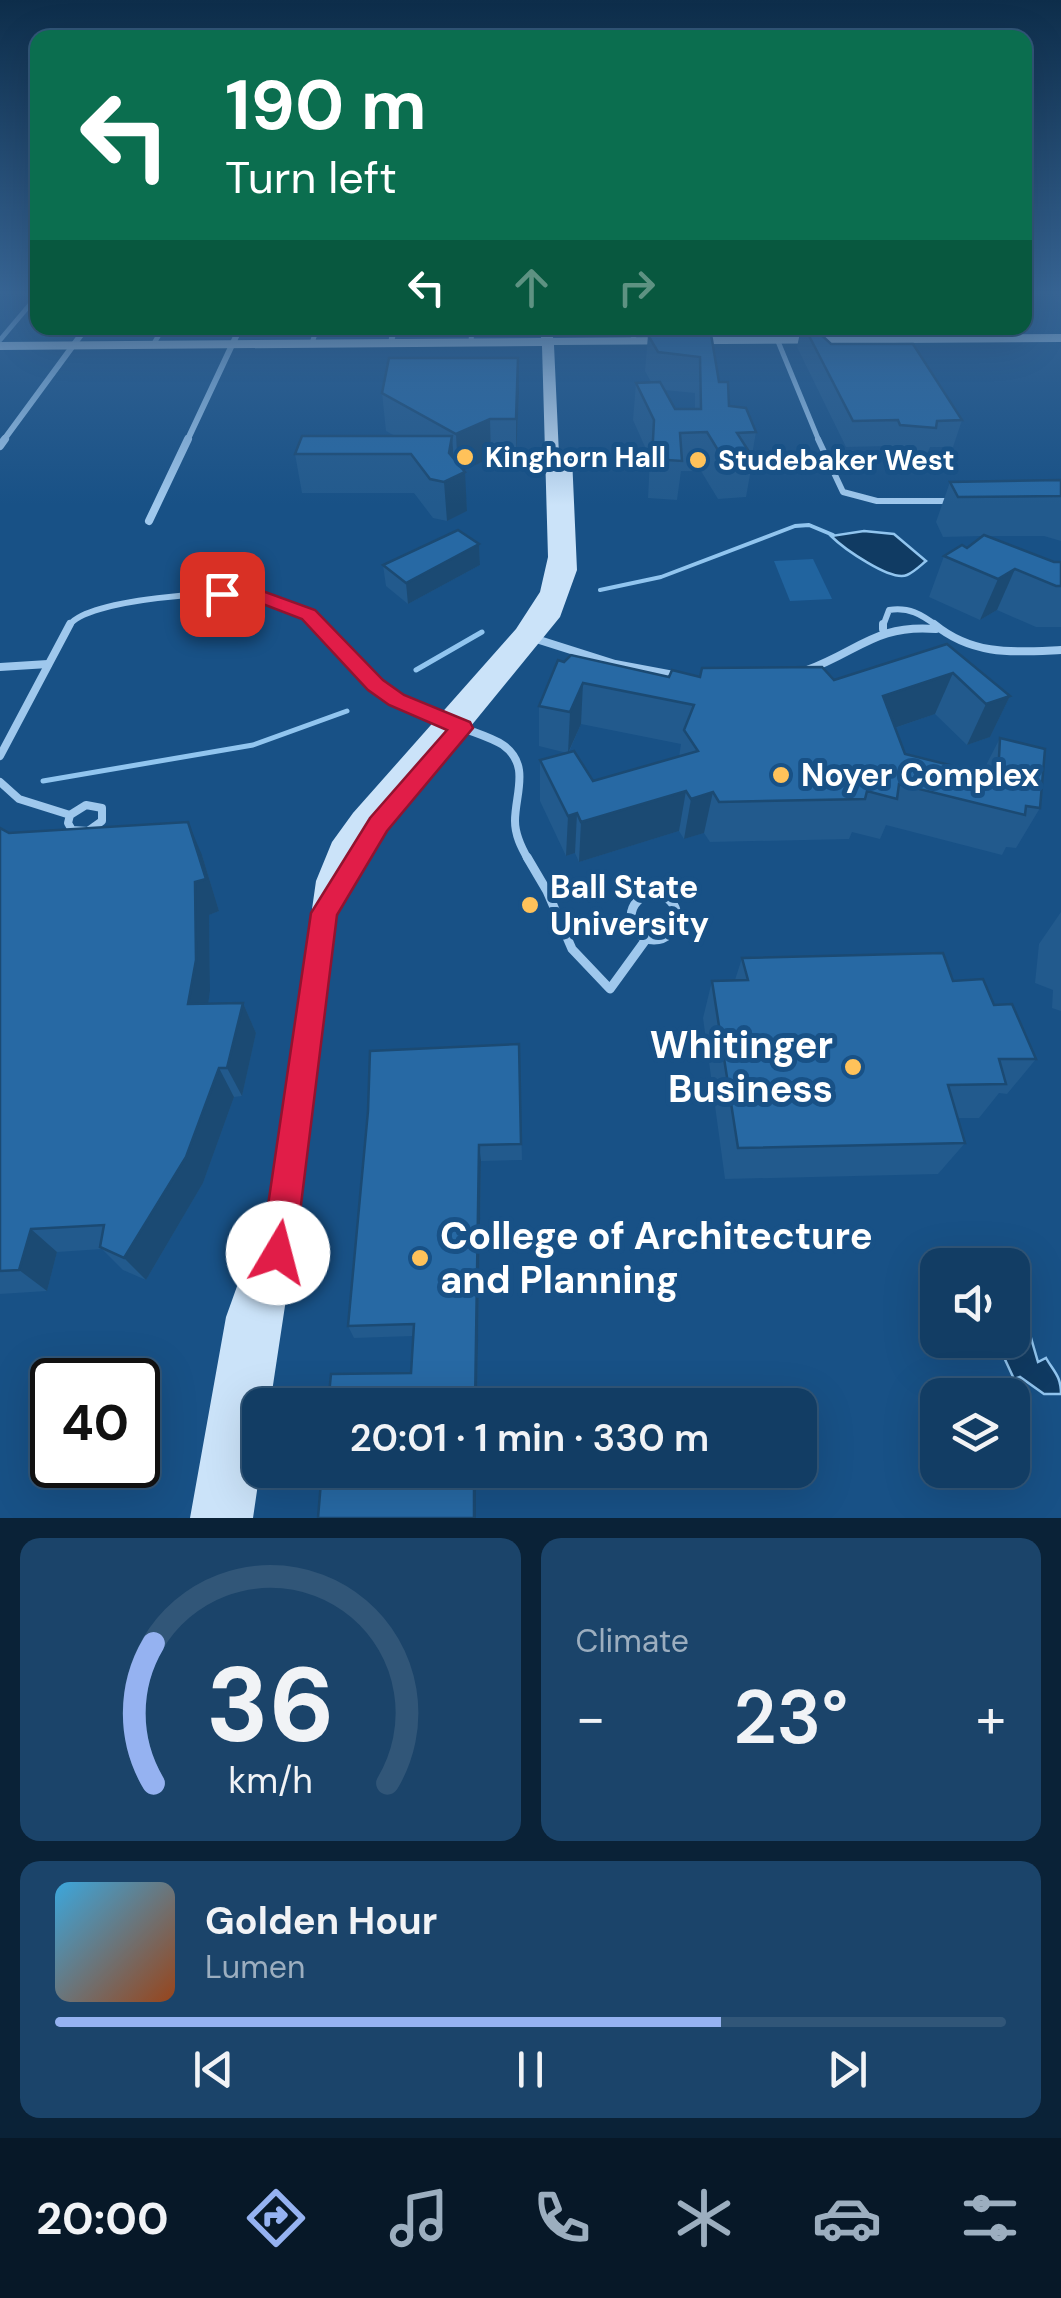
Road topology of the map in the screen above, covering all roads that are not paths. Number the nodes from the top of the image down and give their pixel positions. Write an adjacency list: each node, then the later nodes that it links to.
1 (59, 364): 5 (street)
2 (223, 364): 7 (street)
3 (555, 364): 10 (street)
4 (791, 364): 6 (lane)
5 (0, 446)
6 (953, 500)
7 (148, 522)
8 (936, 628): 9 (lane); 9 (lane); 11 (lane)
9 (882, 629): 14 (lane)
10 (529, 636): 15 (lane); 16 (street)
11 (1061, 650)
12 (48, 664): 13 (lane); 16 (lane); 17 (lane)
13 (0, 668)
14 (802, 671)
15 (689, 678)
16 (453, 724): 20 (lane); 21 (street)
17 (0, 756)
18 (0, 782): 19 (lane)
19 (70, 815): 19 (lane)
20 (648, 938): 20 (lane)
21 (278, 1253): 22 (street); 23 (street)
22 (207, 1518)
23 (236, 1518)

